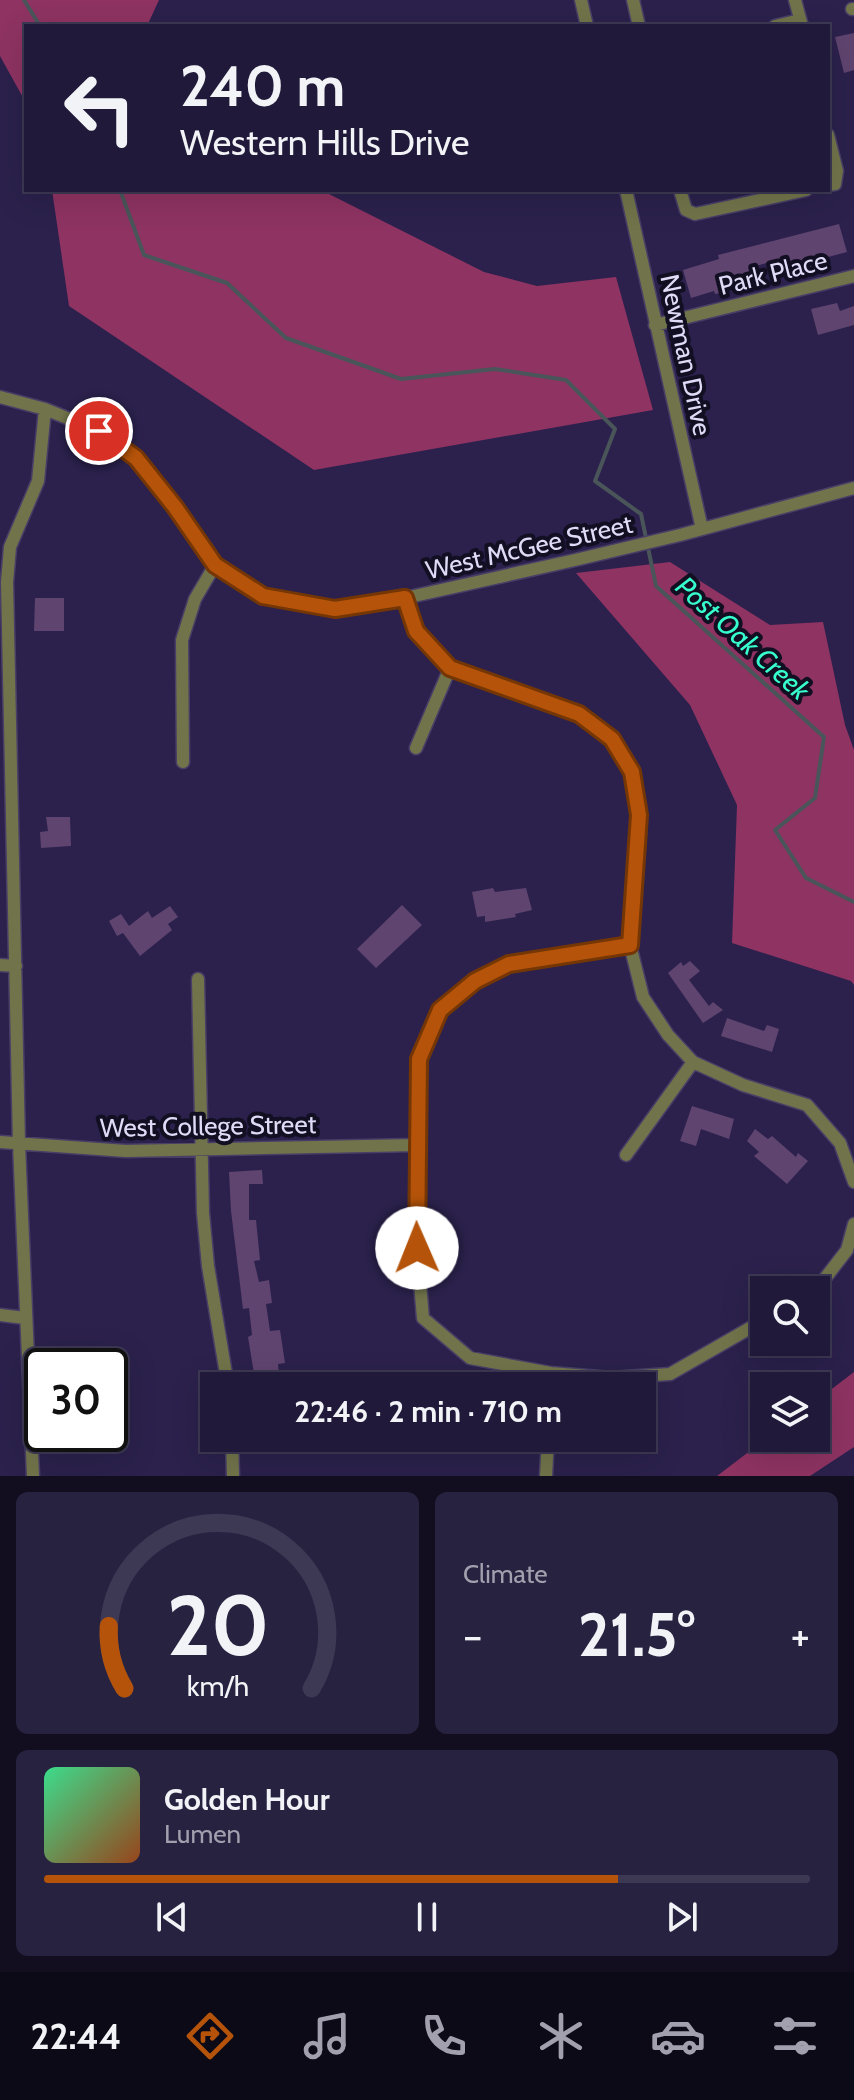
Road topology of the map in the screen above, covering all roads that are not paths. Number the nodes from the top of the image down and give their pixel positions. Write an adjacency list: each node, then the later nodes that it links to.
1 (581, 0): 5 (street)
2 (633, 0): 6 (street)
3 (795, 0): 4 (street)
4 (801, 23)
5 (587, 24)
6 (639, 24)
7 (830, 143): 8 (street)
8 (830, 185)
9 (626, 192): 13 (street, Newman Drive)
10 (681, 192): 11 (street)
11 (797, 192)
12 (854, 276): 13 (street, Park Place)
13 (655, 325): 17 (street, Newman Drive)
14 (0, 397): 15 (street, West McGee Street)
15 (45, 409): 18 (street, West McGee Street); 19 (street)
16 (854, 488): 17 (street, West McGee Street)
17 (702, 529): 20 (street, West McGee Street)
18 (215, 565): 20 (street, West McGee Street); 23 (street)
19 (4, 582): 24 (street)
20 (405, 598): 21 (street)
21 (450, 668): 22 (street); 25 (street)
22 (416, 748)
23 (183, 762)
24 (6, 791): 27 (street)
25 (630, 945): 29 (street); 32 (street)
26 (0, 965): 27 (street)
27 (16, 966): 31 (street)
28 (198, 979): 33 (street)
29 (693, 1062): 34 (street); 35 (street)
30 (0, 1142): 31 (street, West College Street)
31 (19, 1144): 33 (street, West College Street); 39 (street)
32 (416, 1145): 33 (street, West College Street); 42 (street)
33 (203, 1150): 41 (street)
34 (626, 1155)
35 (854, 1182)
36 (854, 1224): 37 (street)
37 (827, 1276)
38 (0, 1315): 39 (street)
39 (25, 1318): 46 (street)
40 (750, 1328): 43 (street)
41 (226, 1372)
42 (523, 1372)
43 (656, 1375)
44 (232, 1452): 47 (street)
45 (547, 1452): 48 (street)
46 (33, 1476)
47 (233, 1476)
48 (546, 1476)

